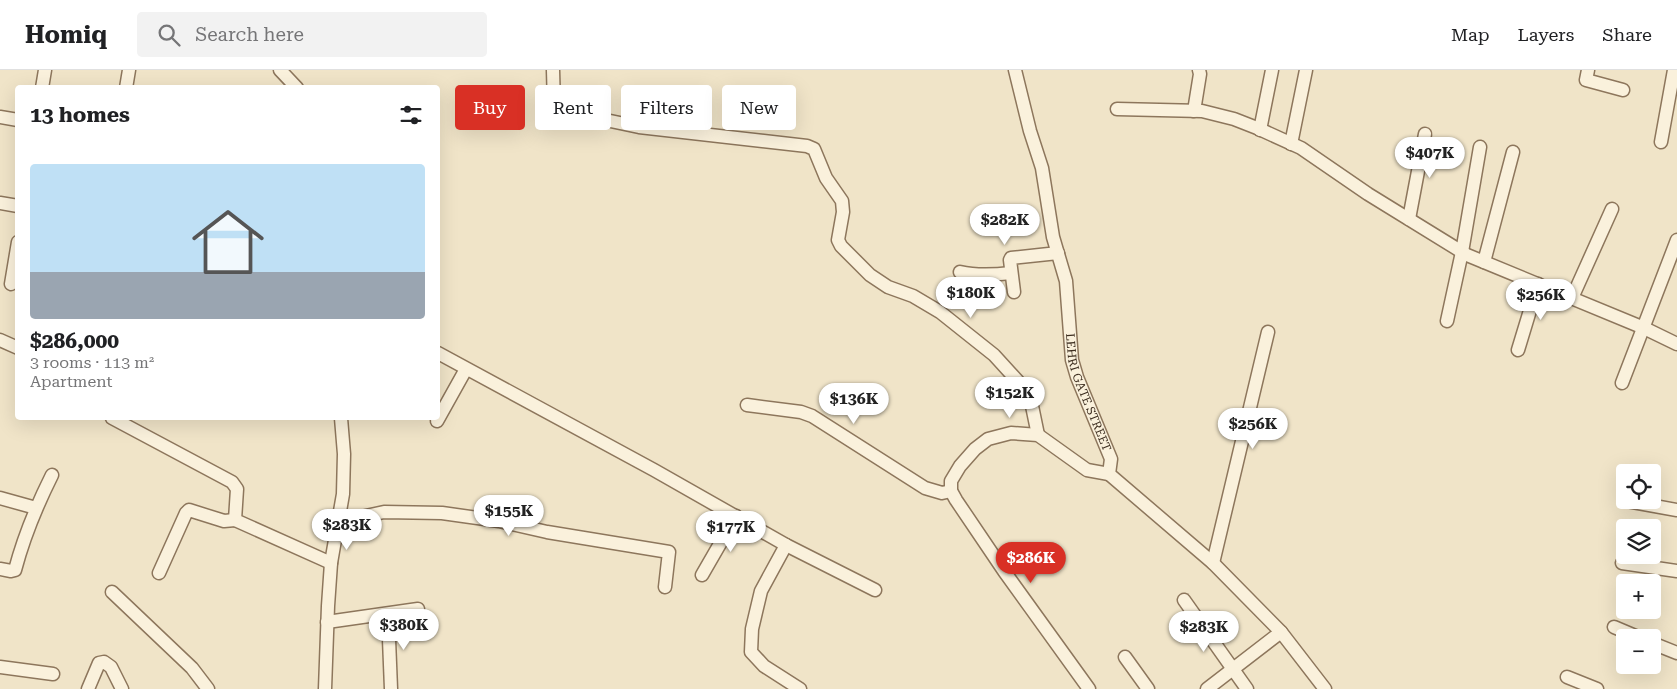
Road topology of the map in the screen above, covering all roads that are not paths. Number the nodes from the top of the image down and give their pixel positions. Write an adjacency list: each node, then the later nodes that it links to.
1 (45, 70): 11 (street)
2 (129, 70): 12 (street)
3 (280, 70): 13 (street)
4 (553, 70): 54 (street)
5 (1015, 70): 31 (street, LEHRI GATE STREET)
6 (1199, 70): 16 (street)
7 (1272, 70): 19 (street)
8 (1306, 70): 22 (street)
9 (1588, 70): 14 (street)
10 (1674, 70): 21 (street)
11 (42, 85)
12 (126, 85)
13 (294, 85)
14 (1623, 90)
15 (1118, 109): 16 (street)
16 (1194, 111): 19 (street)
17 (0, 117): 18 (street)
18 (15, 120)
19 (1260, 130): 22 (street)
20 (1425, 134): 28 (street)
21 (1661, 142)
22 (1291, 144): 28 (street)
23 (1480, 147): 30 (street)
24 (1513, 152): 33 (street)
25 (0, 203): 26 (street)
26 (15, 206)
27 (1612, 208): 39 (street)
28 (1409, 219): 30 (street)
29 (1677, 240): 41 (street)
30 (1462, 252): 33 (street); 40 (street)
31 (1058, 253): 35 (street); 55 (street, LEHRI GATE STREET)
32 (15, 260): 36 (street)
33 (1484, 262): 37 (street)
34 (960, 272): 35 (street)
35 (1011, 273): 38 (street)
36 (11, 284)
37 (1538, 284): 39 (street); 46 (street)
38 (1014, 292)
39 (1572, 298): 41 (street)
40 (1447, 321)
41 (1644, 328): 44 (street); 49 (street)
42 (1268, 332): 67 (street)
43 (0, 340): 45 (street)
44 (1677, 344)
45 (15, 347)
46 (1518, 350)
47 (440, 354): 48 (street)
48 (466, 369): 51 (street); 62 (street)
49 (1622, 383)
50 (748, 405): 57 (street)
51 (440, 416)
52 (116, 420): 63 (street)
53 (341, 420): 64 (street)
54 (1038, 435): 55 (street); 57 (street)
55 (1108, 474): 67 (street)
56 (52, 475): 60 (street)
57 (951, 491): 96 (street)
58 (0, 498): 60 (street)
59 (1661, 507): 61 (street)
60 (36, 508): 69 (street)
61 (1677, 510)
62 (736, 516): 65 (street); 72 (street)
63 (235, 520): 66 (street); 71 (street)
64 (339, 522): 66 (street); 73 (street)
65 (786, 545): 74 (street); 95 (street)
66 (331, 563): 79 (street)
67 (1213, 563): 82 (street)
68 (1629, 564): 70 (street)
69 (0, 569)
70 (1677, 571)
71 (159, 573)
72 (702, 575)
73 (665, 587)
74 (875, 590)
75 (112, 592): 92 (street)
76 (1184, 600): 87 (street)
77 (418, 609): 78 (street)
78 (388, 614): 79 (street); 94 (street)
79 (327, 622): 93 (street)
80 (1614, 627): 81 (street)
81 (1619, 629)
82 (1281, 632): 87 (street); 100 (street)
83 (1661, 647): 84 (street)
84 (1677, 653)
85 (1125, 657): 97 (street)
86 (0, 666): 88 (street)
87 (1232, 670): 98 (street); 99 (street)
88 (53, 674)
89 (1567, 677): 101 (street)
90 (88, 689): 91 (street)
91 (122, 689)
92 (208, 689)
93 (325, 689)
94 (391, 689)
95 (800, 689)
96 (1090, 689)
97 (1148, 689)
98 (1207, 689)
99 (1247, 689)
100 (1325, 689)
101 (1597, 689)

